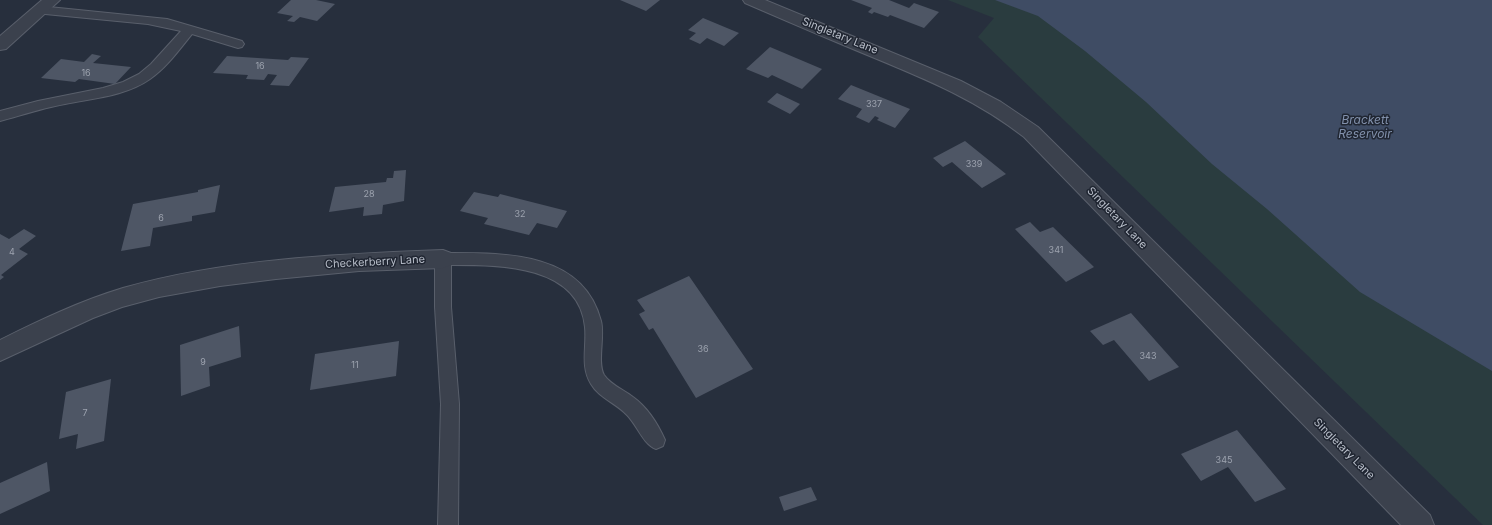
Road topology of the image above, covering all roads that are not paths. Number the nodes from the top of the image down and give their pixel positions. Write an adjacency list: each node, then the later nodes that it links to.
1 (751, 0): 11 (street, Singletary Lane)
2 (45, 5): 3 (lane); 5 (street)
3 (190, 29): 4 (lane); 6 (lane)
4 (238, 44)
5 (0, 45)
6 (0, 116)
7 (443, 259): 8 (street, Checkerberry Lane); 9 (lane, Checkerberry Lane); 10 (lane)
8 (0, 351)
9 (656, 440)
10 (448, 525)
11 (1420, 525)

